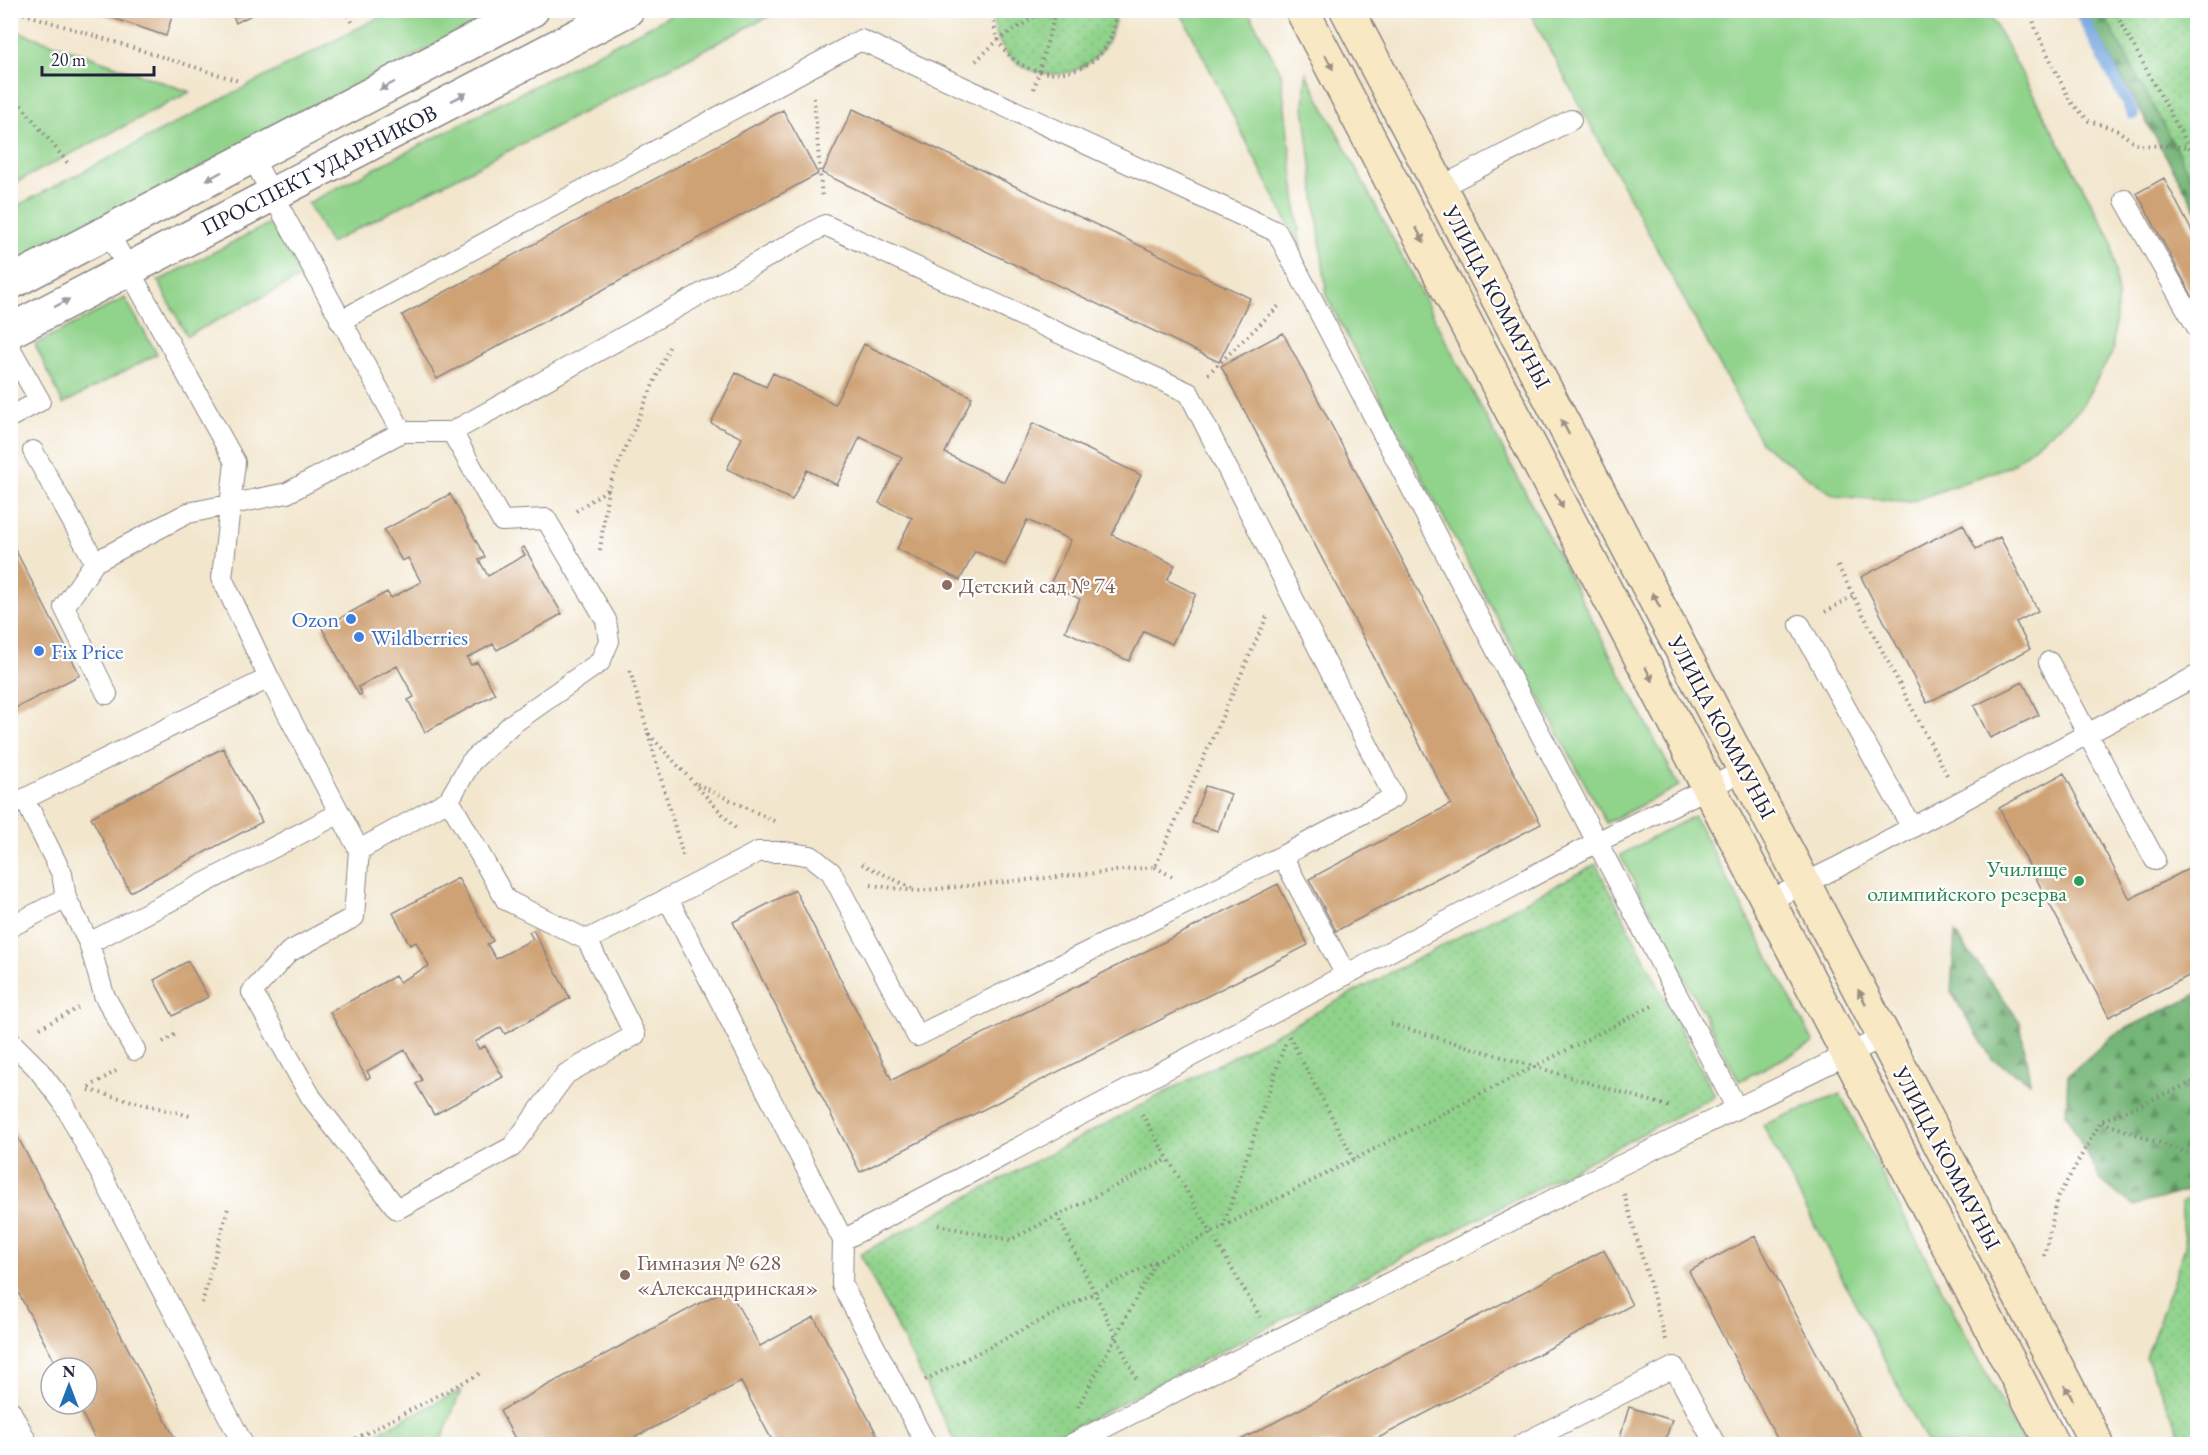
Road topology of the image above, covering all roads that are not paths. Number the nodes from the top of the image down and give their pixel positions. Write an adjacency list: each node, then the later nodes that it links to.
1 (532, 10): 6 (street, ПРОСПЕКТ УДАРНИКОВ, one-way to 6)
2 (627, 10): 8 (street, ПРОСПЕКТ УДАРНИКОВ, one-way to 2)
3 (1302, 10): 30 (main road, УЛИЦА КОММУНЫ, one-way to 30)
4 (1347, 10): 7 (main road, УЛИЦА КОММУНЫ)
5 (1571, 120): 7 (lane)
6 (252, 157): 8 (lane); 10 (street, ПРОСПЕКТ УДАРНИКОВ, one-way to 10)
7 (1439, 188): 29 (main road, УЛИЦА КОММУНЫ, one-way to 7)
8 (272, 195): 11 (street, ПРОСПЕКТ УДАРНИКОВ); 13 (lane)
9 (2126, 200): 14 (lane)
10 (108, 232): 11 (lane); 12 (street, ПРОСПЕКТ УДАРНИКОВ)
11 (128, 269): 15 (street, ПРОСПЕКТ УДАРНИКОВ, one-way to 11); 21 (lane)
12 (10, 282)
13 (340, 321): 18 (lane); 36 (lane)
14 (2198, 329)
15 (10, 331)
16 (10, 348): 17 (lane)
17 (10, 417)
18 (402, 432): 19 (lane); 21 (lane)
19 (452, 432): 31 (lane); 38 (lane)
20 (33, 451): 22 (lane)
21 (231, 504): 22 (lane); 26 (lane)
22 (94, 562): 27 (lane)
23 (1800, 625): 35 (lane)
24 (2049, 662): 28 (lane)
25 (2198, 675): 28 (lane)
26 (269, 678): 32 (lane); 34 (lane)
27 (106, 694)
28 (2088, 733): 35 (lane); 39 (lane)
29 (1745, 770): 30 (lane); 40 (main road, УЛИЦА КОММУНЫ)
30 (1708, 788): 36 (lane); 43 (main road, УЛИЦА КОММУНЫ)
31 (449, 800): 37 (lane); 45 (lane)
32 (10, 806)
33 (31, 812): 41 (lane)
34 (338, 814): 37 (lane); 46 (lane)
35 (1912, 828): 40 (lane)
36 (1599, 841): 47 (lane); 52 (lane)
37 (359, 850): 45 (lane)
38 (1282, 856): 42 (lane); 47 (lane)
39 (2156, 860)
40 (1803, 883): 43 (lane); 48 (main road, УЛИЦА КОММУНЫ, one-way to 40)
41 (66, 898): 44 (lane); 46 (lane)
42 (668, 899): 45 (lane); 53 (lane)
43 (1768, 902): 51 (main road, УЛИЦА КОММУНЫ)
44 (10, 927)
45 (586, 940)
46 (89, 943): 50 (lane)
47 (1346, 975): 53 (lane)
48 (1883, 1037): 51 (lane); 62 (main road, УЛИЦА КОММУНЫ, one-way to 48)
49 (11, 1042): 56 (lane)
50 (135, 1050)
51 (1848, 1054): 52 (lane); 61 (main road, УЛИЦА КОММУНЫ)
52 (1737, 1107): 58 (lane)
53 (843, 1240): 57 (lane)
54 (10, 1410): 55 (lane)
55 (28, 1444)
56 (243, 1444)
57 (926, 1444)
58 (1072, 1444)
59 (1522, 1444): 60 (lane)
60 (1715, 1444)
61 (2052, 1444)
62 (2097, 1444)

